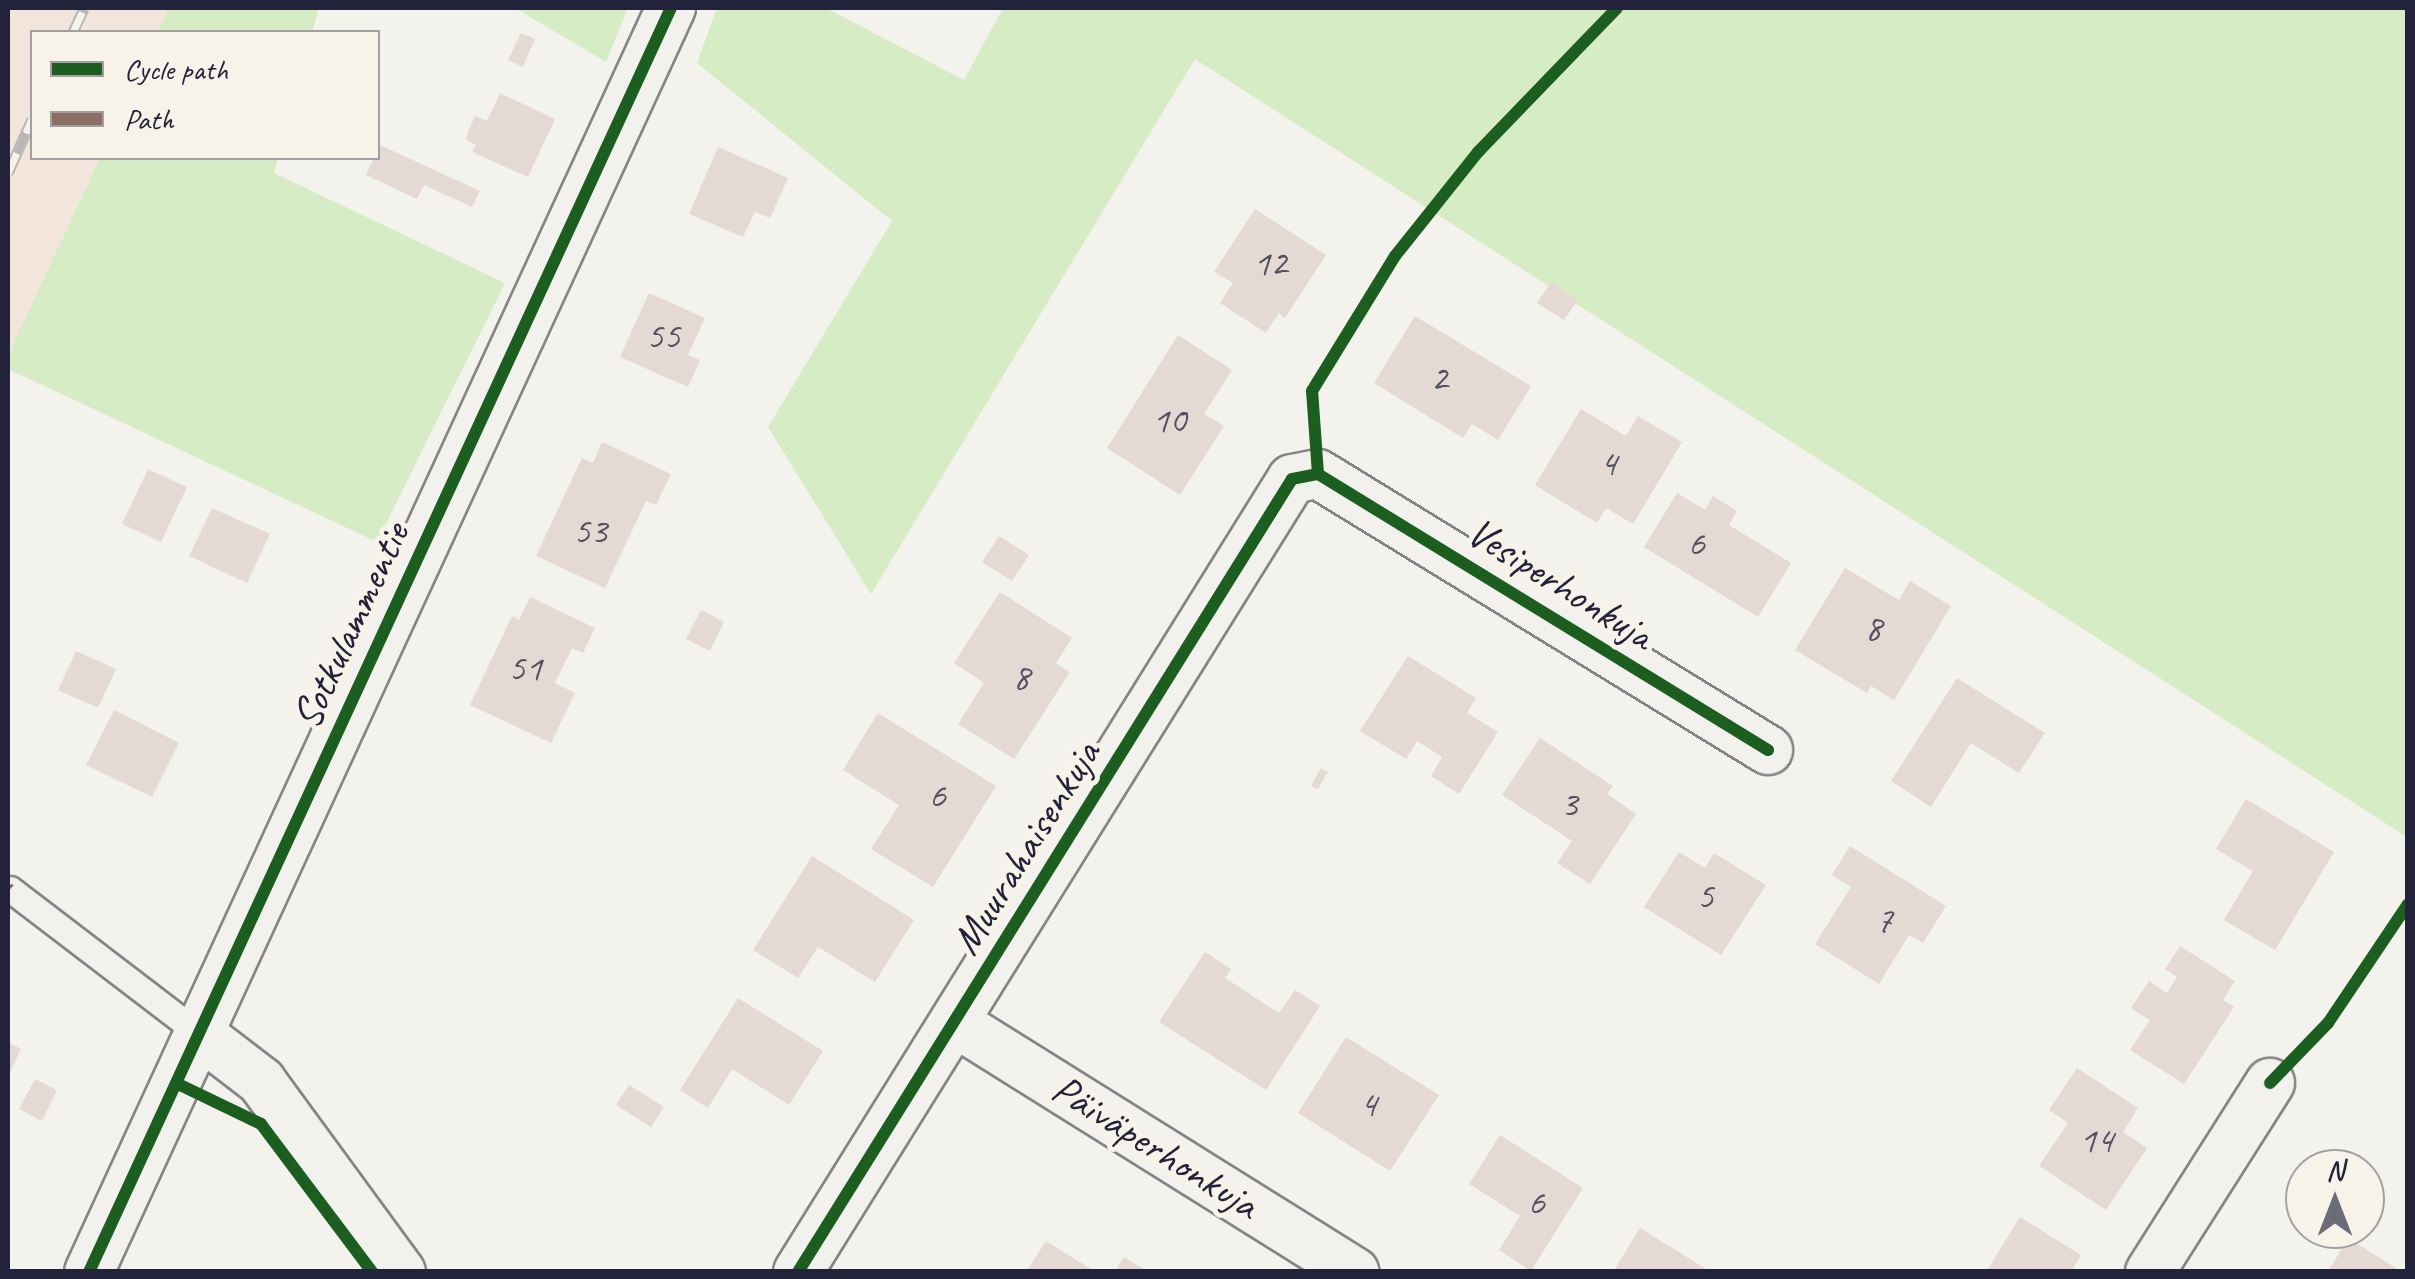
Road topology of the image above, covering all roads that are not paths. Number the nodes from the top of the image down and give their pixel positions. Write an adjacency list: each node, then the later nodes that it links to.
1 (671, 8): 6 (street, Sotkulammentie)
2 (1318, 474): 3 (street, Vesiperhonkuja); 5 (street, Muurahaisenkuja)
3 (1768, 750)
4 (10, 889): 6 (lane)
5 (956, 1023): 10 (street, Muurahaisenkuja); 11 (street, Päiväperhonkuja)
6 (201, 1035): 8 (street, Sotkulammentie); 9 (street)
7 (2270, 1083): 12 (street)
8 (90, 1272)
9 (401, 1272)
10 (798, 1272)
11 (1354, 1272)
12 (2150, 1272)

